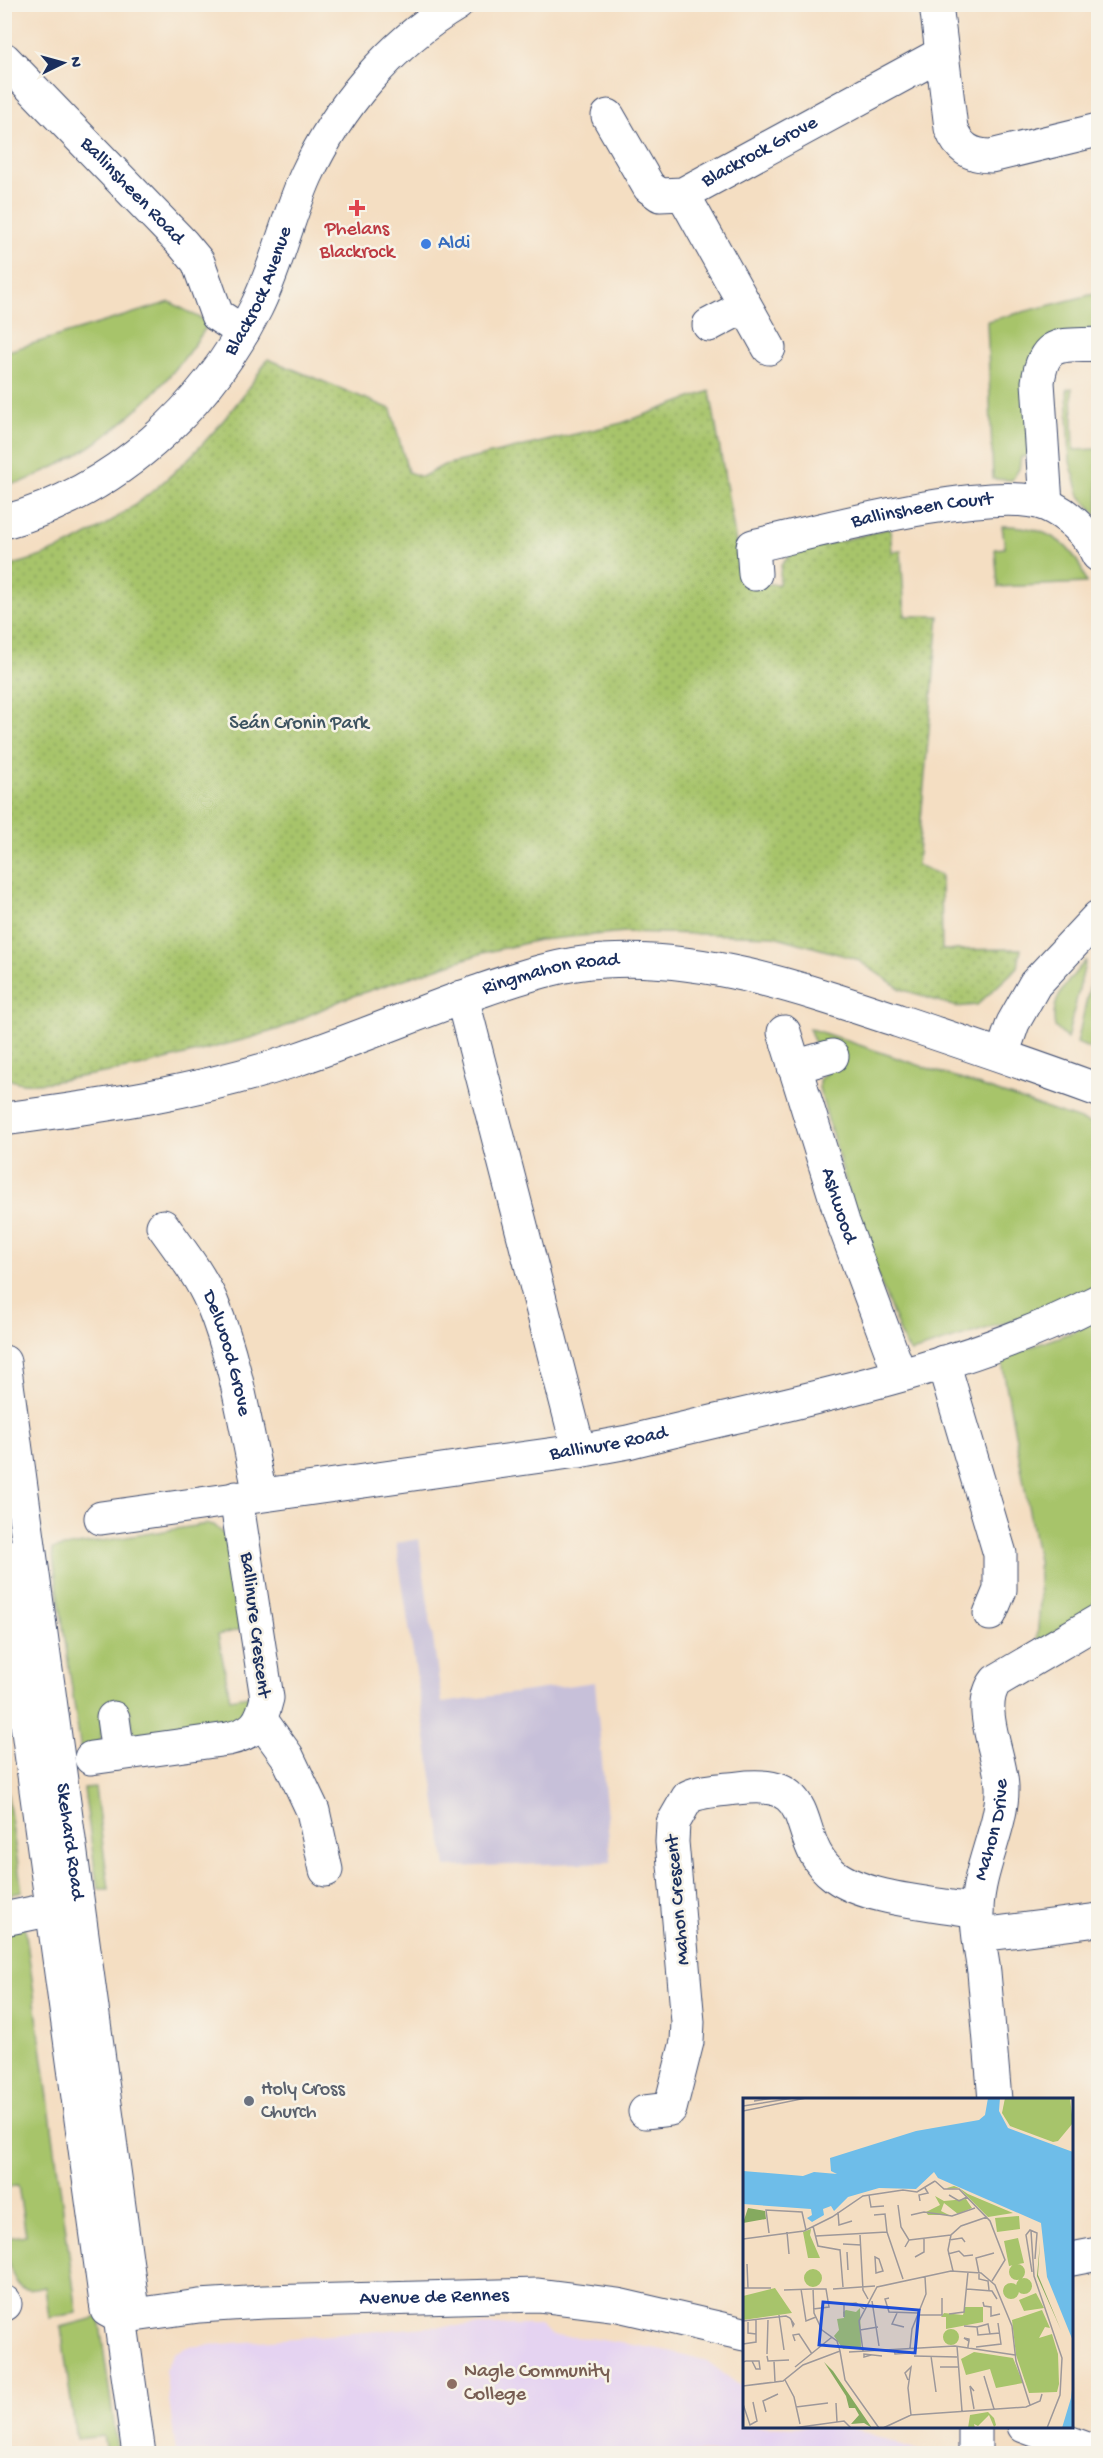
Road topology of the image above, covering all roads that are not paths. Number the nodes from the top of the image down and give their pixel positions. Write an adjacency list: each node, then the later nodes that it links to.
1 (457, 4): 10 (street, Blackrock Avenue)
2 (936, 4): 3 (street)
3 (941, 54): 6 (street); 7 (street, Blackrock Grove)
4 (4, 59): 10 (street, Ballinsheen Road)
5 (608, 116): 7 (street, Blackrock Grove)
6 (1098, 130)
7 (683, 194): 8 (street)
8 (745, 306): 9 (street); 12 (street)
9 (709, 325)
10 (243, 332): 14 (street, Blackrock Avenue)
11 (1098, 344): 13 (street)
12 (769, 348)
13 (1046, 504): 15 (street, Ballinsheen Court); 16 (street, Ballinsheen Court)
14 (4, 522)
15 (1098, 555)
16 (755, 574)
17 (1098, 916): 21 (street)
18 (462, 998): 21 (street, Ringmahon Road); 24 (street, Ringmahon Road); 30 (street)
19 (784, 1032): 22 (street, Ashwood)
20 (832, 1056): 22 (street)
21 (1002, 1056): 23 (street, Ringmahon Road)
22 (794, 1067): 29 (street, Ashwood)
23 (1098, 1090)
24 (4, 1119)
25 (163, 1226): 31 (street, Delwood Grove)
26 (1098, 1300): 28 (street, Ballinure Road)
27 (4, 1362): 32 (street, Skehard Road)
28 (943, 1362): 29 (street, Ballinure Road); 35 (street)
29 (900, 1375): 30 (street, Ballinure Road)
30 (579, 1451): 31 (street, Ballinure Road)
31 (248, 1496): 33 (street, Ballinure Road); 38 (street, Ballinure Crescent)
32 (15, 1508): 40 (street, Skehard Road)
33 (101, 1518)
34 (4, 1555): 40 (street, Skehard Road)
35 (990, 1614)
36 (1098, 1621): 43 (street, Mahon Drive)
37 (113, 1718): 38 (street, Ballinure Crescent)
38 (261, 1720): 39 (street)
39 (326, 1870)
40 (66, 1906): 41 (street); 48 (street, Skehard Road)
41 (4, 1919)
42 (1098, 1920): 43 (street)
43 (978, 1923): 44 (street, Mahon Drive); 45 (street, Mahon Crescent)
44 (995, 2098)
45 (645, 2112)
46 (1098, 2254): 47 (street)
47 (1073, 2259)
48 (120, 2317): 49 (street, Avenue de Rennes); 53 (street, Skehard Road)
49 (743, 2334)
50 (975, 2428): 54 (street)
51 (1027, 2428): 52 (street)
52 (1098, 2453)
53 (139, 2454)
54 (975, 2454)

